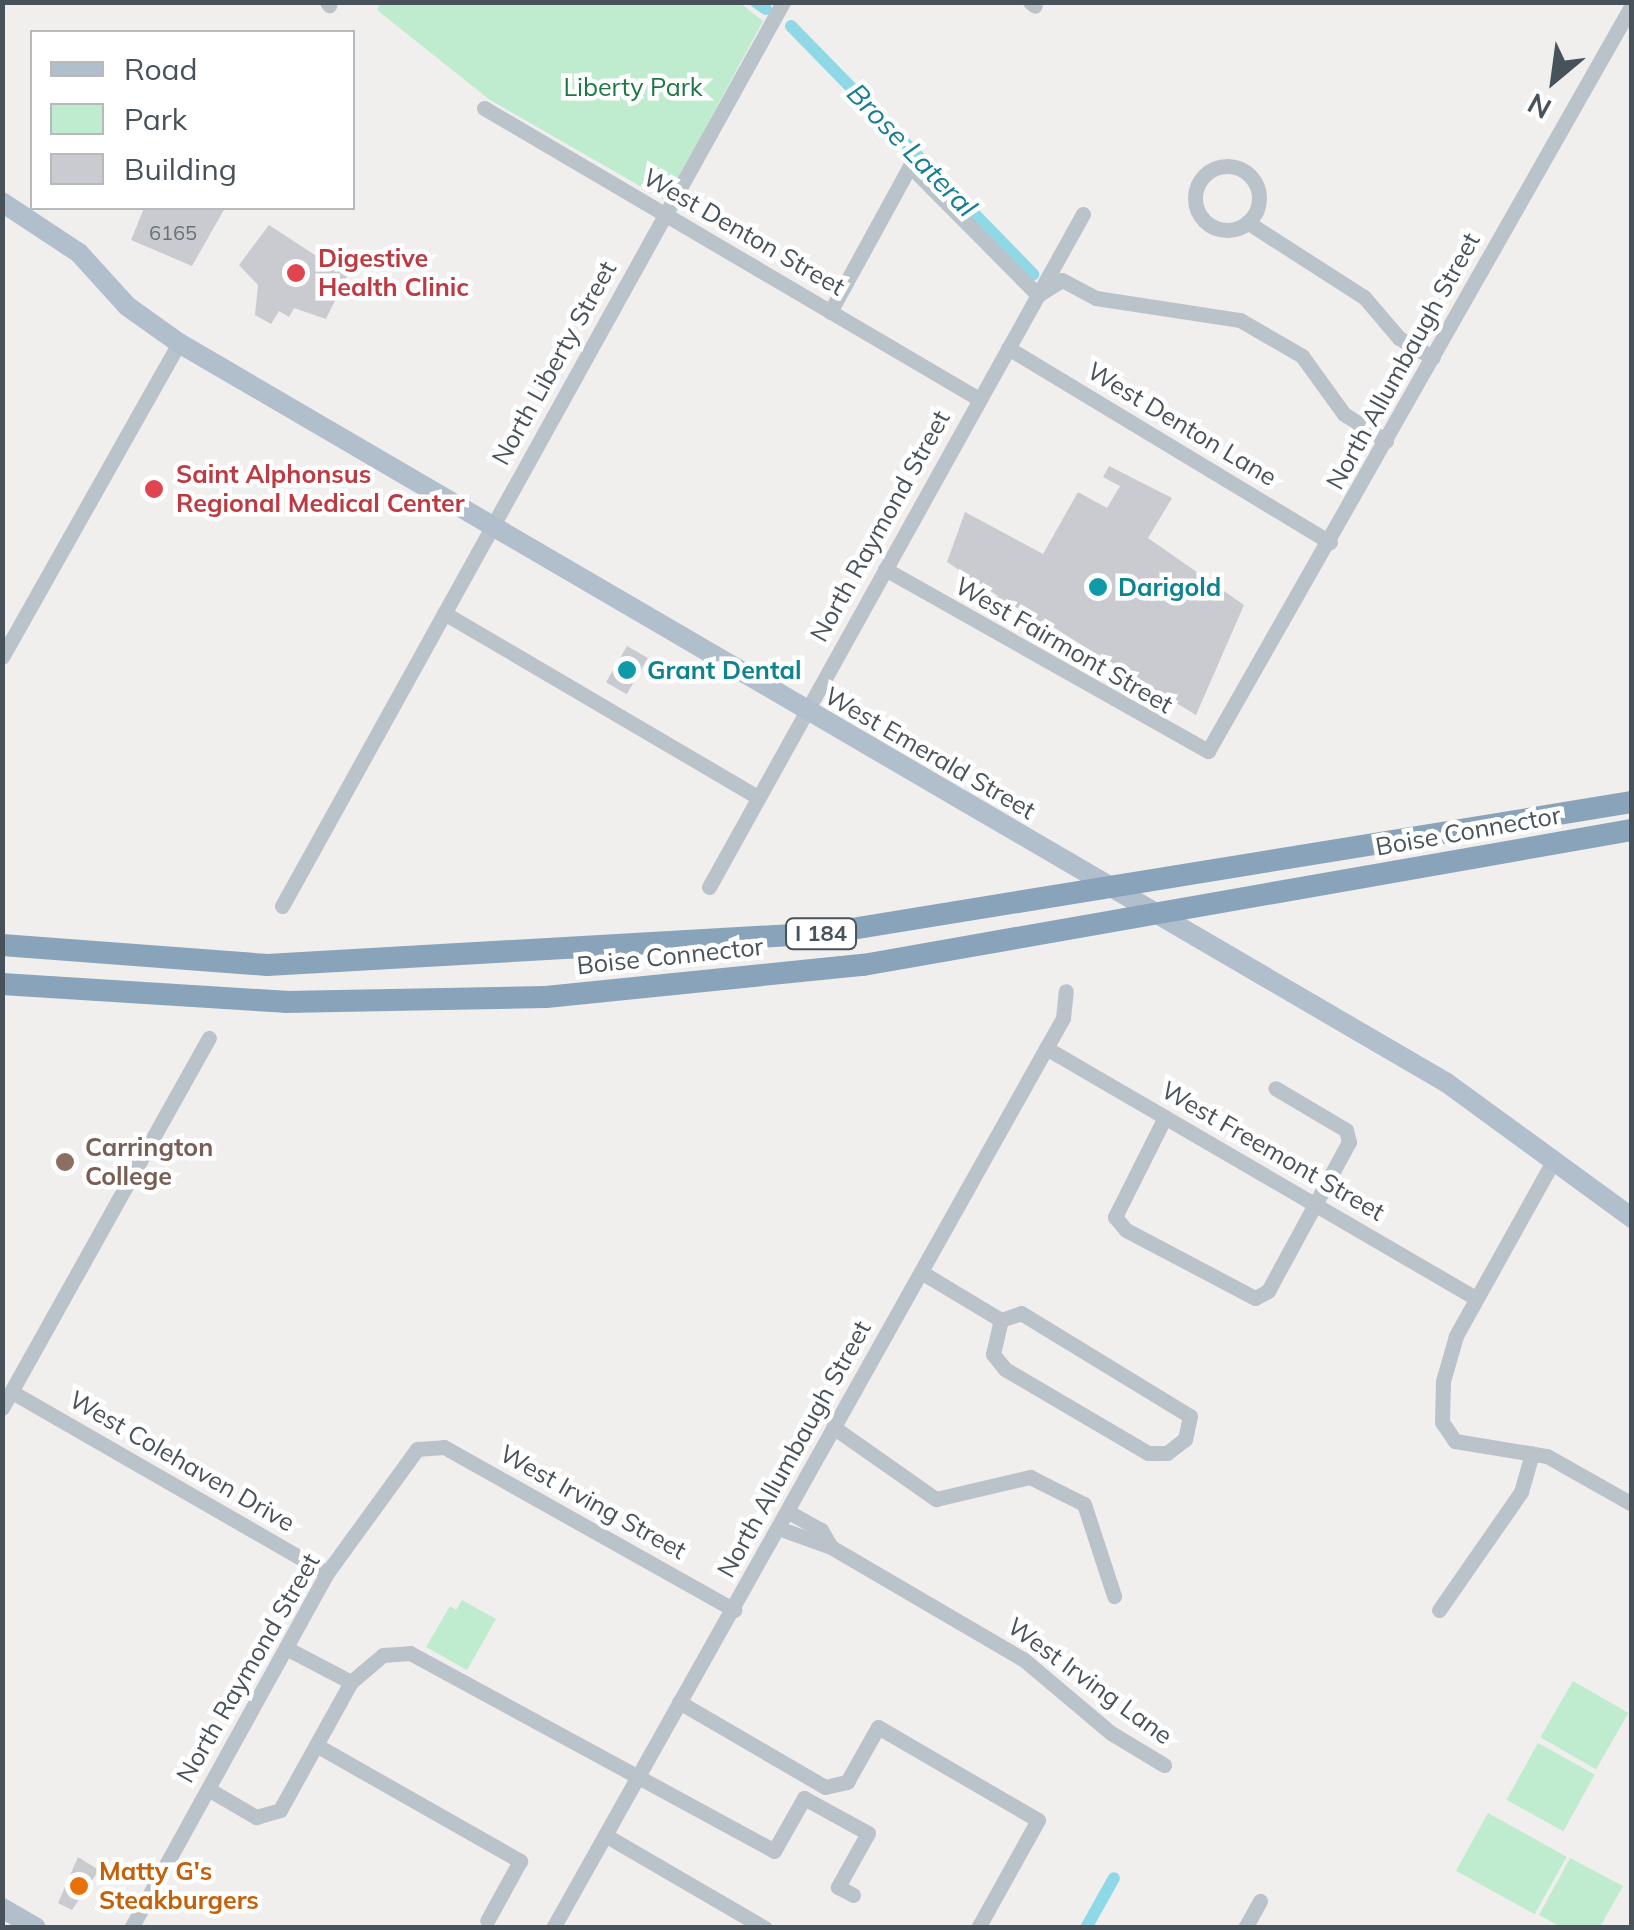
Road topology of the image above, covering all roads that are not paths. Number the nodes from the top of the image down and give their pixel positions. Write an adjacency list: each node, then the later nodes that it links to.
1 (783, 2): 6 (street, North Liberty Street)
2 (1632, 5): 12 (street, North Allumbaugh Street)
3 (484, 108): 6 (street, West Denton Street)
4 (2, 202): 10 (main road, West Emerald Street)
5 (1083, 214): 8 (street, North Raymond Street)
6 (666, 215): 9 (street, West Denton Street); 15 (street, North Liberty Street)
7 (1247, 222): 7 (street); 12 (street)
8 (1038, 295): 9 (street); 11 (street, North Raymond Street); 14 (street)
9 (830, 312): 13 (street, West Denton Street)
10 (178, 343): 15 (main road, West Emerald Street); 19 (street)
11 (1008, 348): 13 (street, North Raymond Street); 16 (street, West Denton Lane)
12 (1434, 358): 14 (street, North Allumbaugh Street)
13 (980, 399): 17 (street, North Raymond Street)
14 (1386, 441): 16 (street, North Allumbaugh Street)
15 (492, 526): 18 (street, North Liberty Street); 20 (main road, West Emerald Street)
16 (1330, 542): 21 (street, North Allumbaugh Street)
17 (885, 569): 20 (street, North Raymond Street); 21 (street, West Fairmont Street)
18 (444, 614): 22 (street); 26 (street, North Liberty Street)
19 (2, 656)
20 (807, 710): 22 (street, North Raymond Street); 34 (main road, West Emerald Street)
21 (1219, 741)
22 (758, 797): 25 (street, North Raymond Street)
23 (1632, 802): 27 (highway, Boise Connector / I 184)
24 (1632, 832): 28 (highway, Boise Connector / I 184)
25 (709, 886)
26 (282, 906)
27 (2, 945)
28 (2, 984)
29 (1066, 991): 31 (street, North Allumbaugh Street)
30 (209, 1038): 40 (street)
31 (1046, 1048): 33 (street, West Freemont Street); 37 (street, North Allumbaugh Street)
32 (1275, 1088): 35 (street)
33 (1165, 1117): 35 (street, West Freemont Street); 35 (street)
34 (1551, 1165): 36 (main road, West Emerald Street); 38 (street)
35 (1316, 1204): 38 (street, West Freemont Street)
36 (1632, 1218)
37 (920, 1272): 39 (street); 42 (street, North Allumbaugh Street)
38 (1476, 1298): 44 (street)
39 (1001, 1320): 39 (street)
40 (12, 1392): 41 (street); 49 (street, West Colehaven Drive)
41 (2, 1408)
42 (833, 1428): 46 (street, North Allumbaugh Street); 50 (street)
43 (424, 1446): 49 (street, North Raymond Street); 51 (street, West Irving Street)
44 (1532, 1454): 45 (street); 52 (street)
45 (1632, 1504)
46 (787, 1511): 47 (street, North Allumbaugh Street); 48 (street, West Irving Lane)
47 (778, 1528): 48 (street, West Irving Lane); 51 (street, North Allumbaugh Street)
48 (831, 1546): 57 (street, West Irving Lane)
49 (327, 1573): 53 (street, North Raymond Street)
50 (1114, 1596)
51 (734, 1610): 55 (street, North Allumbaugh Street)
52 (1438, 1610)
53 (286, 1648): 54 (street); 59 (street, North Raymond Street)
54 (351, 1682): 56 (street); 58 (street)
55 (679, 1702): 58 (street, North Allumbaugh Street); 69 (street)
56 (316, 1745): 59 (street); 64 (street)
57 (1164, 1765)
58 (638, 1776): 60 (street, North Allumbaugh Street); 61 (street)
59 (208, 1789): 66 (street, North Raymond Street)
60 (605, 1835): 67 (street, North Allumbaugh Street); 68 (street)
61 (853, 1895)
62 (1260, 1902): 70 (street)
63 (2, 1908): 65 (main road)
64 (487, 1921)
65 (36, 1928)
66 (131, 1928)
67 (553, 1928)
68 (765, 1928)
69 (978, 1928)
70 (1245, 1928)

